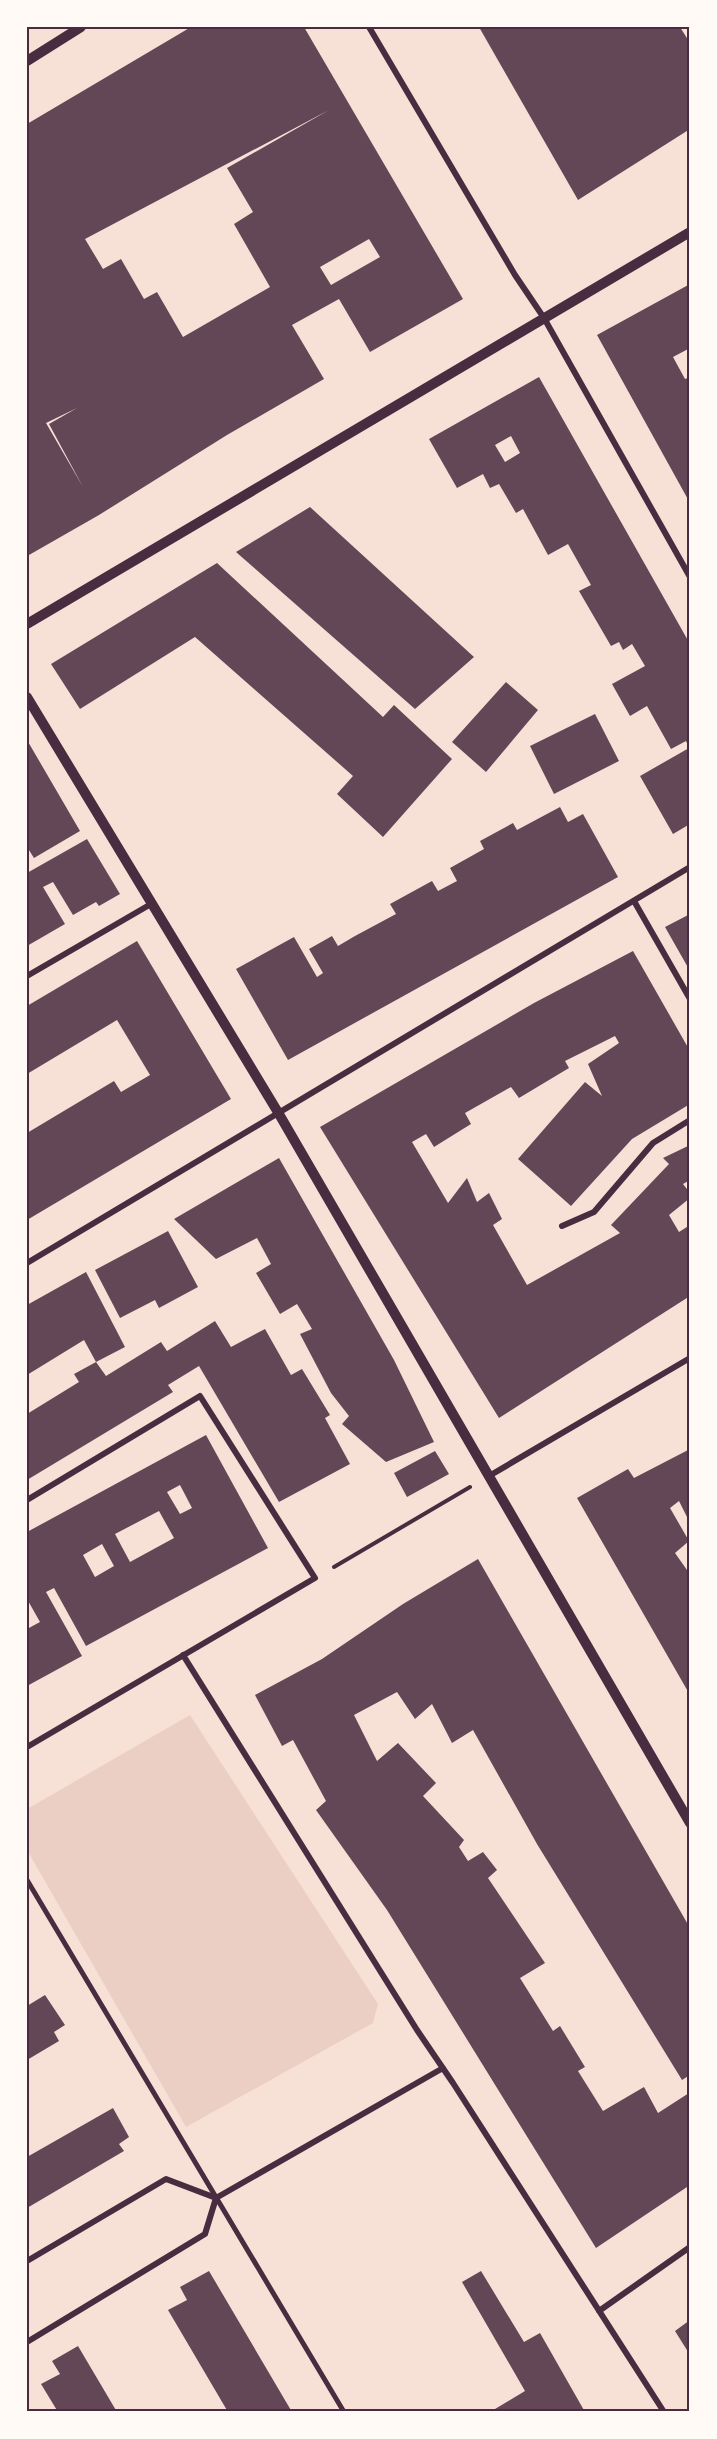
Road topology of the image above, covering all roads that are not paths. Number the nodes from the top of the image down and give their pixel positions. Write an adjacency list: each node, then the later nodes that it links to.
1 (81, 27): 3 (street)
2 (369, 27): 5 (street)
3 (27, 61)
4 (690, 232): 5 (street)
5 (544, 318): 6 (street); 7 (street)
6 (690, 577)
7 (27, 624)
8 (27, 697): 11 (street)
9 (690, 867): 10 (street)
10 (634, 901): 13 (street); 14 (street)
11 (151, 904): 12 (street); 14 (street)
12 (27, 976)
13 (690, 999)
14 (279, 1113): 17 (street); 19 (street)
15 (690, 1120): 16 (street)
16 (562, 1226)
17 (27, 1263)
18 (690, 1358): 19 (street)
19 (489, 1476): 23 (street)
20 (27, 1500): 21 (street)
21 (183, 1655): 22 (street); 25 (street)
22 (27, 1747)
23 (690, 1823)
24 (27, 1880): 26 (street)
25 (443, 2068): 26 (street); 29 (street)
26 (216, 2198): 28 (street); 30 (street); 31 (street)
27 (690, 2247): 29 (street)
28 (27, 2262)
29 (599, 2311): 32 (street)
30 (27, 2342)
31 (344, 2412)
32 (664, 2412)

